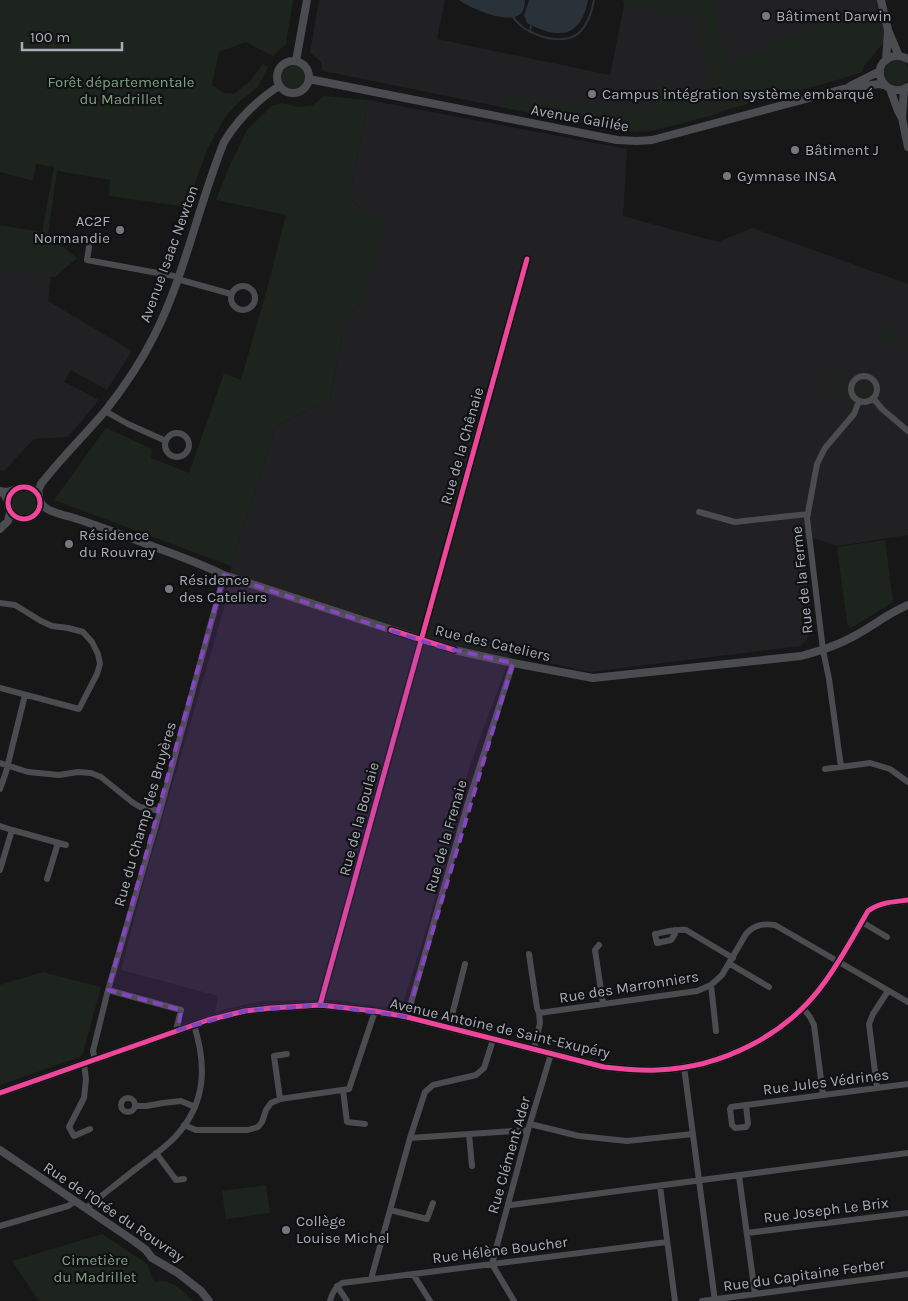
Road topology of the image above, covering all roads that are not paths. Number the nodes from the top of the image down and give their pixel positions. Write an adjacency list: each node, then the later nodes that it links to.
1 (307, 0): 7 (street)
2 (881, 0): 3 (street)
3 (888, 30): 4 (street); 6 (street)
4 (899, 56): 5 (street); 6 (street)
5 (908, 59)
6 (886, 60): 8 (street)
7 (296, 61): 9 (street); 10 (street)
8 (880, 71): 11 (street); 13 (street, Avenue Galilée)
9 (309, 80): 10 (street); 13 (street, Avenue Galilée)
10 (279, 86): 18 (street, Avenue Isaac Newton)
11 (887, 87): 12 (street, Avenue Galilée); 13 (street, Avenue Galilée); 14 (street)
12 (906, 88): 14 (street)
13 (843, 89)
14 (902, 118): 15 (street)
15 (908, 147)
16 (90, 247): 18 (street)
17 (527, 259): 42 (street, Rue de la Chênaie)
18 (178, 278): 19 (street); 22 (street, Avenue Isaac Newton)
19 (231, 294)
20 (873, 398): 21 (street); 21 (street); 23 (street)
21 (859, 401): 35 (street, Rue de la Ferme)
22 (105, 411): 24 (street); 25 (street, Avenue Isaac Newton)
23 (908, 431)
24 (166, 441)
25 (45, 479): 26 (street, Avenue Isaac Newton); 29 (street, Avenue Isaac Newton)
26 (30, 487): 27 (street); 29 (street)
27 (16, 488): 28 (street); 30 (street)
28 (0, 490): 30 (street)
29 (39, 498): 31 (street, Rue des Cateliers); 34 (street)
30 (7, 501): 32 (street)
31 (51, 511): 34 (street, Rue des Cateliers); 39 (street, Rue des Cateliers)
32 (10, 512): 36 (street); 37 (street)
33 (699, 512): 35 (street)
34 (35, 514): 36 (street)
35 (808, 514): 43 (street, Rue de la Ferme)
36 (20, 519): 37 (street)
37 (8, 521): 38 (street)
38 (0, 529)
39 (224, 575): 42 (street, Rue des Cateliers); 53 (street, Rue du Champ des Bruyères)
40 (0, 603): 46 (street)
41 (908, 605): 43 (street, Rue des Cateliers)
42 (421, 640): 44 (street, Rue des Cateliers); 75 (street, Rue de la Boulaie)
43 (823, 650): 44 (street, Rue des Cateliers); 49 (street, Rue de la Ferme)
44 (513, 663): 79 (street, Rue de la Frenaie)
45 (0, 688): 46 (street)
46 (25, 694): 48 (street)
47 (0, 763): 48 (street)
48 (7, 765): 52 (street); 53 (street)
49 (842, 767): 50 (street); 51 (street)
50 (826, 769)
51 (908, 782)
52 (0, 789)
53 (160, 811): 71 (street, Rue du Champ des Bruyères)
54 (0, 826): 55 (street)
55 (12, 830): 56 (street); 58 (street)
56 (58, 843): 57 (street); 59 (street)
57 (66, 845)
58 (0, 870)
59 (47, 879)
60 (908, 900): 61 (street, Avenue Antoine de Saint-Exupéry)
61 (862, 922): 63 (street); 67 (street, Avenue Antoine de Saint-Exupéry)
62 (675, 930): 66 (street)
63 (887, 937)
64 (599, 945): 74 (street)
65 (529, 954): 78 (street)
66 (731, 961): 67 (street, Rue des Marronniers); 69 (street, Rue des Marronniers); 70 (street)
67 (838, 961): 72 (street, Rue des Marronniers); 76 (street, Avenue Antoine de Saint-Exupéry)
68 (465, 964): 81 (street)
69 (711, 985): 74 (street, Rue des Marronniers); 83 (street)
70 (769, 987)
71 (108, 990): 82 (street); 88 (street, Rue du Champ des Bruyères)
72 (888, 991): 73 (street, Rue des Marronniers); 92 (street)
73 (908, 1002)
74 (603, 1004): 78 (street, Rue des Marronniers)
75 (320, 1005): 77 (street, Avenue Antoine de Saint-Exupéry); 80 (street, Avenue Antoine de Saint-Exupéry)
76 (803, 1008): 90 (street, Avenue Antoine de Saint-Exupéry); 95 (street)
77 (374, 1011): 79 (street, Avenue Antoine de Saint-Exupéry); 93 (street)
78 (539, 1013): 85 (street, Rue des Marronniers)
79 (407, 1017): 81 (street, Avenue Antoine de Saint-Exupéry)
80 (194, 1025): 82 (street, Avenue Antoine de Saint-Exupéry); 99 (street)
81 (449, 1027): 84 (street, Avenue Antoine de Saint-Exupéry)
82 (178, 1030): 88 (street, Avenue Antoine de Saint-Exupéry)
83 (716, 1030)
84 (494, 1040): 85 (street, Avenue Antoine de Saint-Exupéry); 106 (street)
85 (534, 1049): 87 (street, Avenue Antoine de Saint-Exupéry)
86 (287, 1054): 96 (street)
87 (551, 1054): 90 (street, Avenue Antoine de Saint-Exupéry); 102 (street, Rue Clément Ader)
88 (96, 1060): 89 (street, Avenue Antoine de Saint-Exupéry)
89 (84, 1064): 94 (street, Avenue Antoine de Saint-Exupéry); 103 (street)
90 (684, 1067): 105 (street)
91 (908, 1084): 92 (street, Rue Jules Védrines)
92 (877, 1088): 95 (street, Rue Jules Védrines)
93 (343, 1090): 96 (street); 100 (street)
94 (0, 1093)
95 (823, 1095): 97 (street, Rue Jules Védrines)
96 (280, 1099): 101 (street)
97 (746, 1105)
98 (136, 1106): 99 (street)
99 (195, 1108): 101 (street)
100 (365, 1124)
101 (184, 1125): 108 (street)
102 (529, 1127): 104 (street); 105 (street); 117 (street, Rue Clément Ader)
103 (90, 1129)
104 (470, 1134): 106 (street); 110 (street)
105 (693, 1134): 113 (street)
106 (410, 1138): 119 (street)
107 (0, 1150): 115 (street, Rue de l'Orée du Rouvray)
108 (156, 1153): 112 (street); 118 (street)
109 (908, 1153): 111 (street)
110 (472, 1166)
111 (739, 1176): 113 (street); 122 (street)
112 (184, 1179)
113 (699, 1181): 114 (street); 130 (street)
114 (660, 1186): 117 (street); 123 (street)
115 (74, 1202): 118 (street, Rue de l'Orée du Rouvray); 121 (street)
116 (433, 1202): 119 (street)
117 (508, 1204): 124 (street, Rue Clément Ader)
118 (86, 1208): 131 (street, Rue de l'Orée du Rouvray)
119 (390, 1210): 127 (street)
120 (908, 1213): 122 (street, Rue Joseph Le Brix)
121 (0, 1226)
122 (747, 1233): 129 (street)
123 (668, 1242): 124 (street, Rue Hélène Boucher); 136 (street)
124 (492, 1264): 125 (street, Rue Hélène Boucher); 135 (street)
125 (413, 1274): 127 (street, Rue Hélène Boucher); 134 (street)
126 (908, 1274): 129 (street, Rue du Capitaine Ferber)
127 (371, 1279): 128 (street, Rue Hélène Boucher)
128 (337, 1286): 132 (street); 133 (street)
129 (755, 1294): 130 (street, Rue du Capitaine Ferber)
130 (715, 1300): 137 (street, Rue du Capitaine Ferber)
131 (209, 1301)
132 (330, 1301)
133 (347, 1301)
134 (430, 1301)
135 (514, 1301)
136 (675, 1301)
137 (702, 1301)

